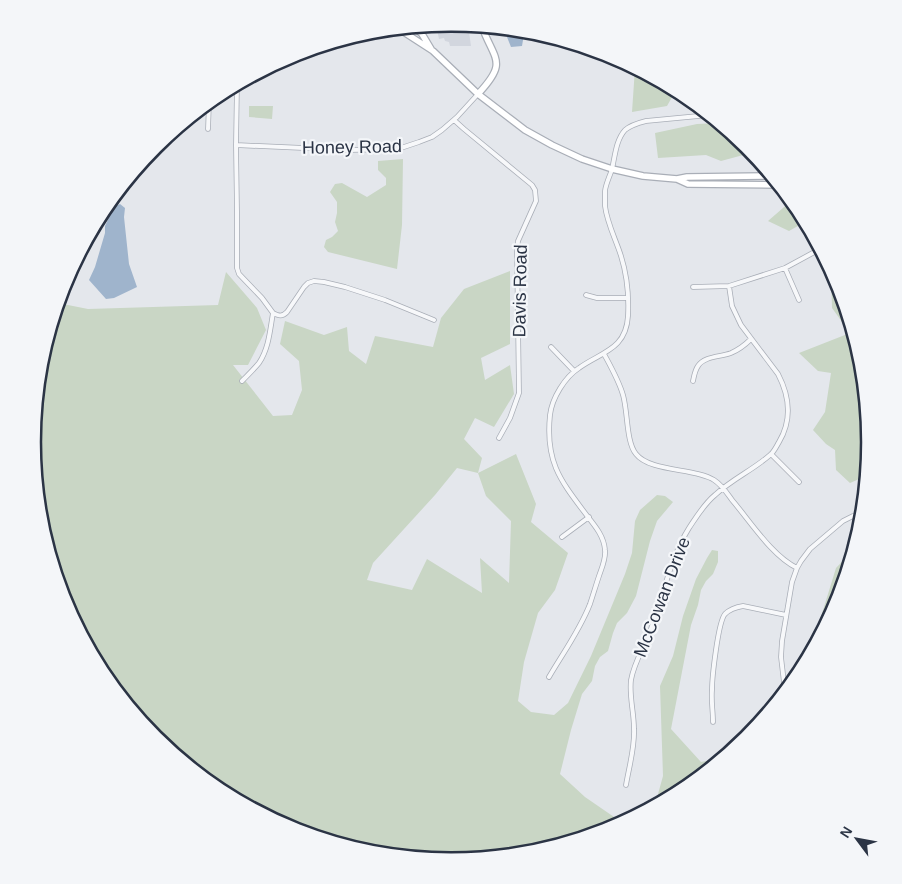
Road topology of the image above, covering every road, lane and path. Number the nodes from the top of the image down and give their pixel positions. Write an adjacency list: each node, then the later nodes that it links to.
1 (421, 33): 4 (main road)
2 (485, 34): 6 (main road)
3 (409, 35): 4 (main road)
4 (433, 51): 6 (main road)
5 (237, 93): 11 (street)
6 (478, 94): 9 (street, Honey Road); 12 (main road)
7 (207, 113): 10 (street)
8 (699, 116): 12 (street)
9 (454, 120): 11 (street, Honey Road); 31 (street, Davis Road)
10 (208, 129)
11 (236, 145): 23 (street)
12 (612, 169): 14 (main road); 21 (street)
13 (762, 176): 14 (main road)
14 (677, 180): 15 (main road)
15 (769, 185)
16 (814, 252): 17 (street)
17 (785, 268): 18 (street); 22 (street)
18 (729, 286): 19 (street); 25 (street, McCowan Drive)
19 (693, 287)
20 (586, 295): 21 (street)
21 (627, 298): 27 (street)
22 (799, 300)
23 (273, 312): 24 (street); 29 (street)
24 (434, 320)
25 (751, 340): 30 (street); 32 (street, McCowan Drive)
26 (551, 347): 28 (street)
27 (604, 354): 28 (street); 34 (street)
28 (574, 372): 36 (street)
29 (242, 381)
30 (693, 381)
31 (499, 438)
32 (771, 454): 33 (street); 34 (street, McCowan Drive)
33 (799, 482)
34 (723, 488): 38 (street); 43 (street, McCowan Drive)
35 (854, 516): 38 (street)
36 (589, 517): 37 (street); 40 (street)
37 (562, 537)
38 (797, 568): 39 (street)
39 (786, 615): 41 (street); 42 (street)
40 (549, 677)
41 (784, 680)
42 (714, 722)
43 (626, 785)

